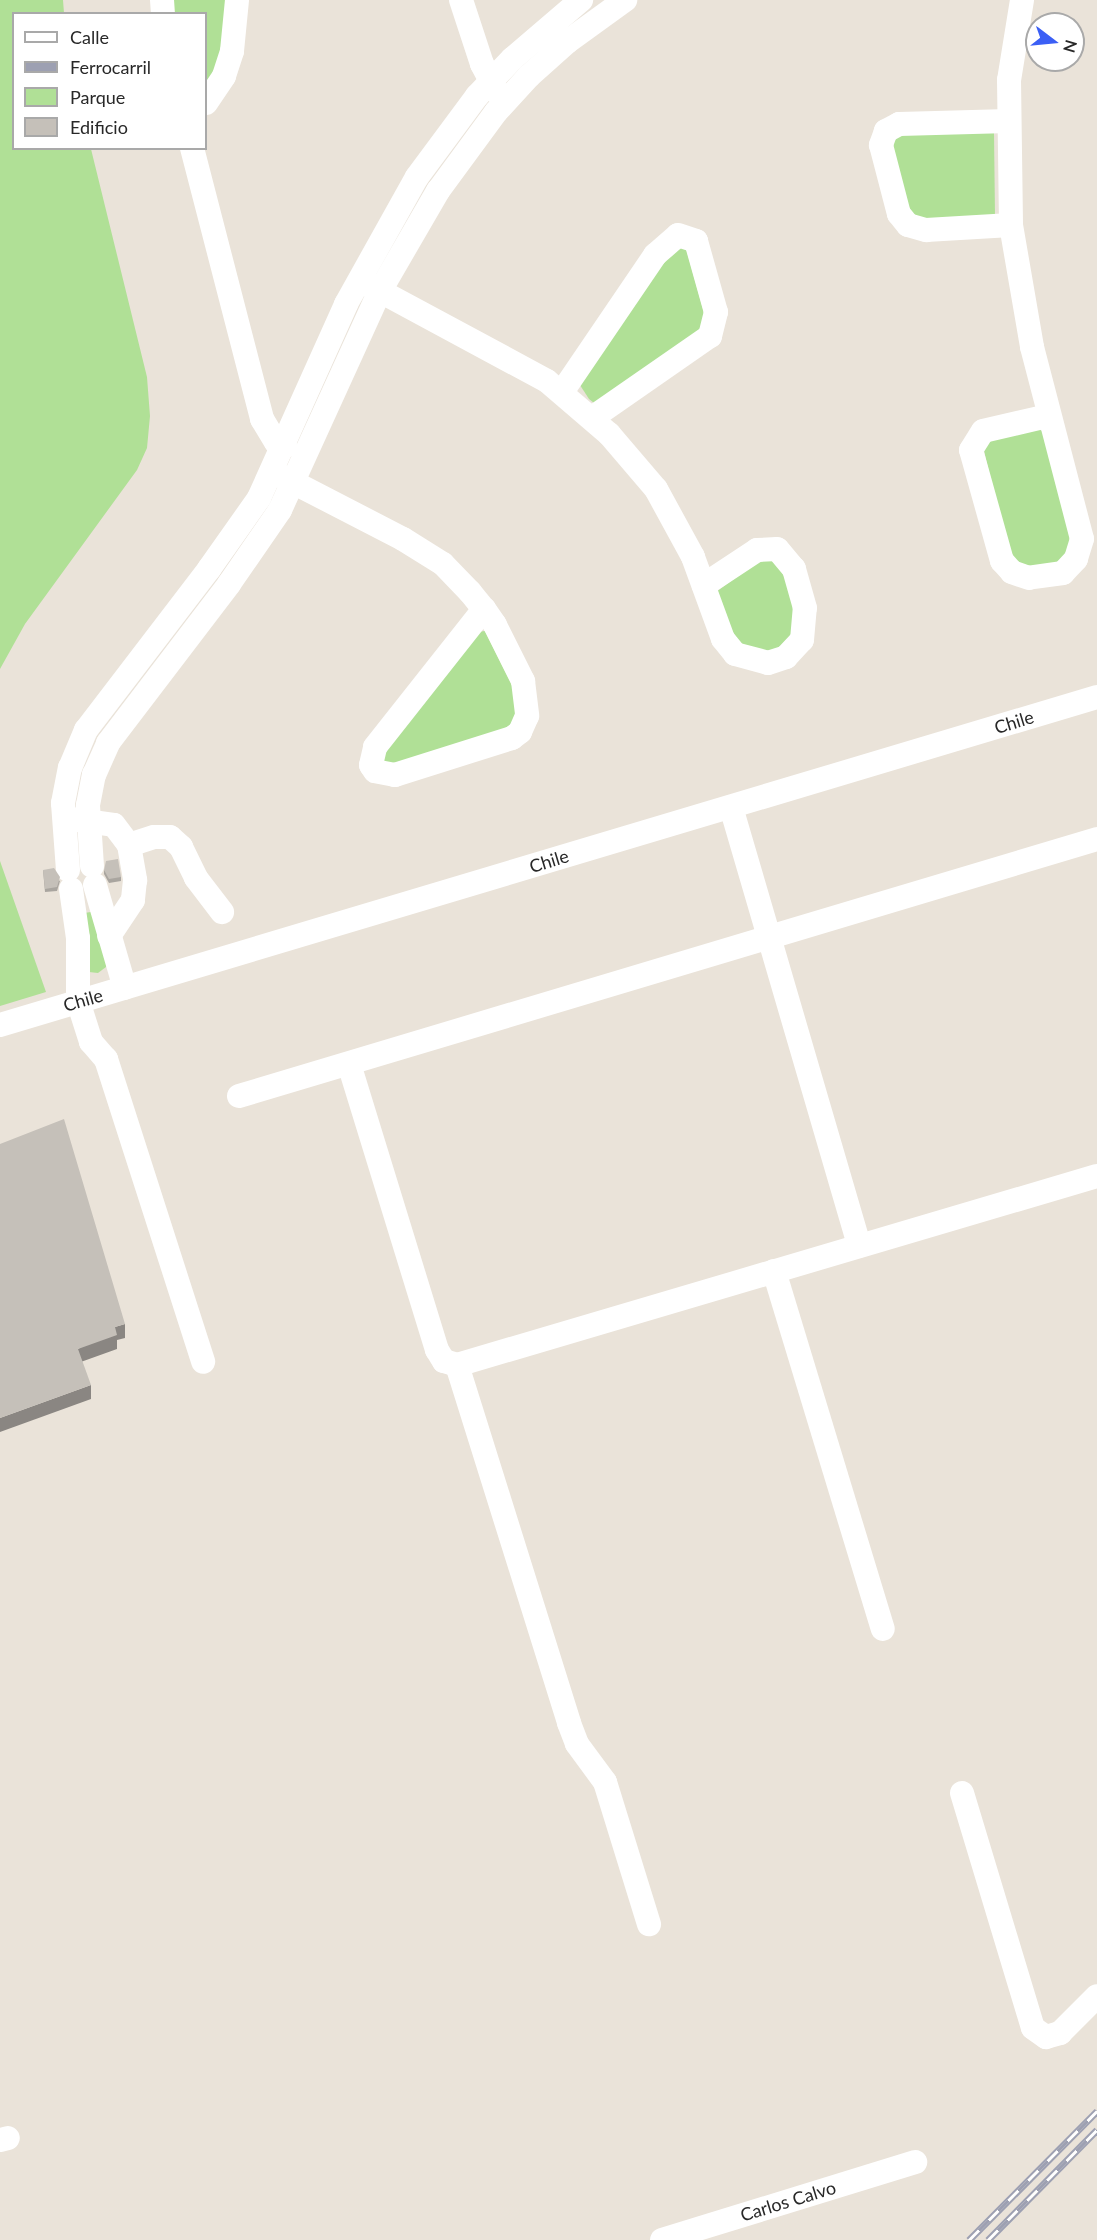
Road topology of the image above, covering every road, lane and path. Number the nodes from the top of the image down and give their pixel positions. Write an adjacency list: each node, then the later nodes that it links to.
1 (237, 0): 7 (street)
2 (461, 0): 6 (street)
3 (581, 0): 6 (street)
4 (625, 0): 8 (street)
5 (1022, 0): 9 (street)
6 (490, 82): 8 (street); 12 (street)
7 (207, 102)
8 (505, 102): 13 (street)
9 (1009, 121): 11 (street); 11 (street)
10 (193, 150): 17 (street)
11 (1011, 225): 15 (street)
12 (358, 280): 13 (street); 17 (street)
13 (380, 291): 14 (street); 19 (street)
14 (562, 392): 16 (street); 16 (street)
15 (1048, 416): 15 (street)
16 (592, 418): 20 (street)
17 (285, 446): 18 (street)
18 (272, 471): 19 (street); 23 (street)
19 (294, 483): 21 (street); 25 (street)
20 (704, 585): 20 (street)
21 (484, 609): 21 (street)
22 (1097, 697): 24 (street, Chile)
23 (60, 807): 25 (street); 29 (street)
24 (731, 807): 32 (street); 33 (street, Chile)
25 (87, 822): 27 (street); 28 (street)
26 (1097, 839): 32 (street)
27 (129, 844): 30 (street); 31 (street)
28 (95, 884): 29 (street); 31 (street)
29 (71, 887): 34 (street)
30 (222, 912)
31 (109, 936): 33 (street)
32 (769, 936): 36 (street); 39 (street)
33 (125, 988): 34 (street, Chile)
34 (78, 1001): 35 (street, Chile); 41 (street)
35 (0, 1025)
36 (349, 1064): 37 (street); 42 (street)
37 (239, 1096)
38 (1097, 1176): 39 (street)
39 (859, 1246): 40 (street)
40 (774, 1271): 42 (street); 43 (street)
41 (203, 1362)
42 (457, 1365): 45 (street)
43 (883, 1629)
44 (962, 1793): 46 (street)
45 (649, 1924)
46 (1097, 1996)
47 (915, 2162): 48 (street, Carlos Calvo)
48 (662, 2240)

